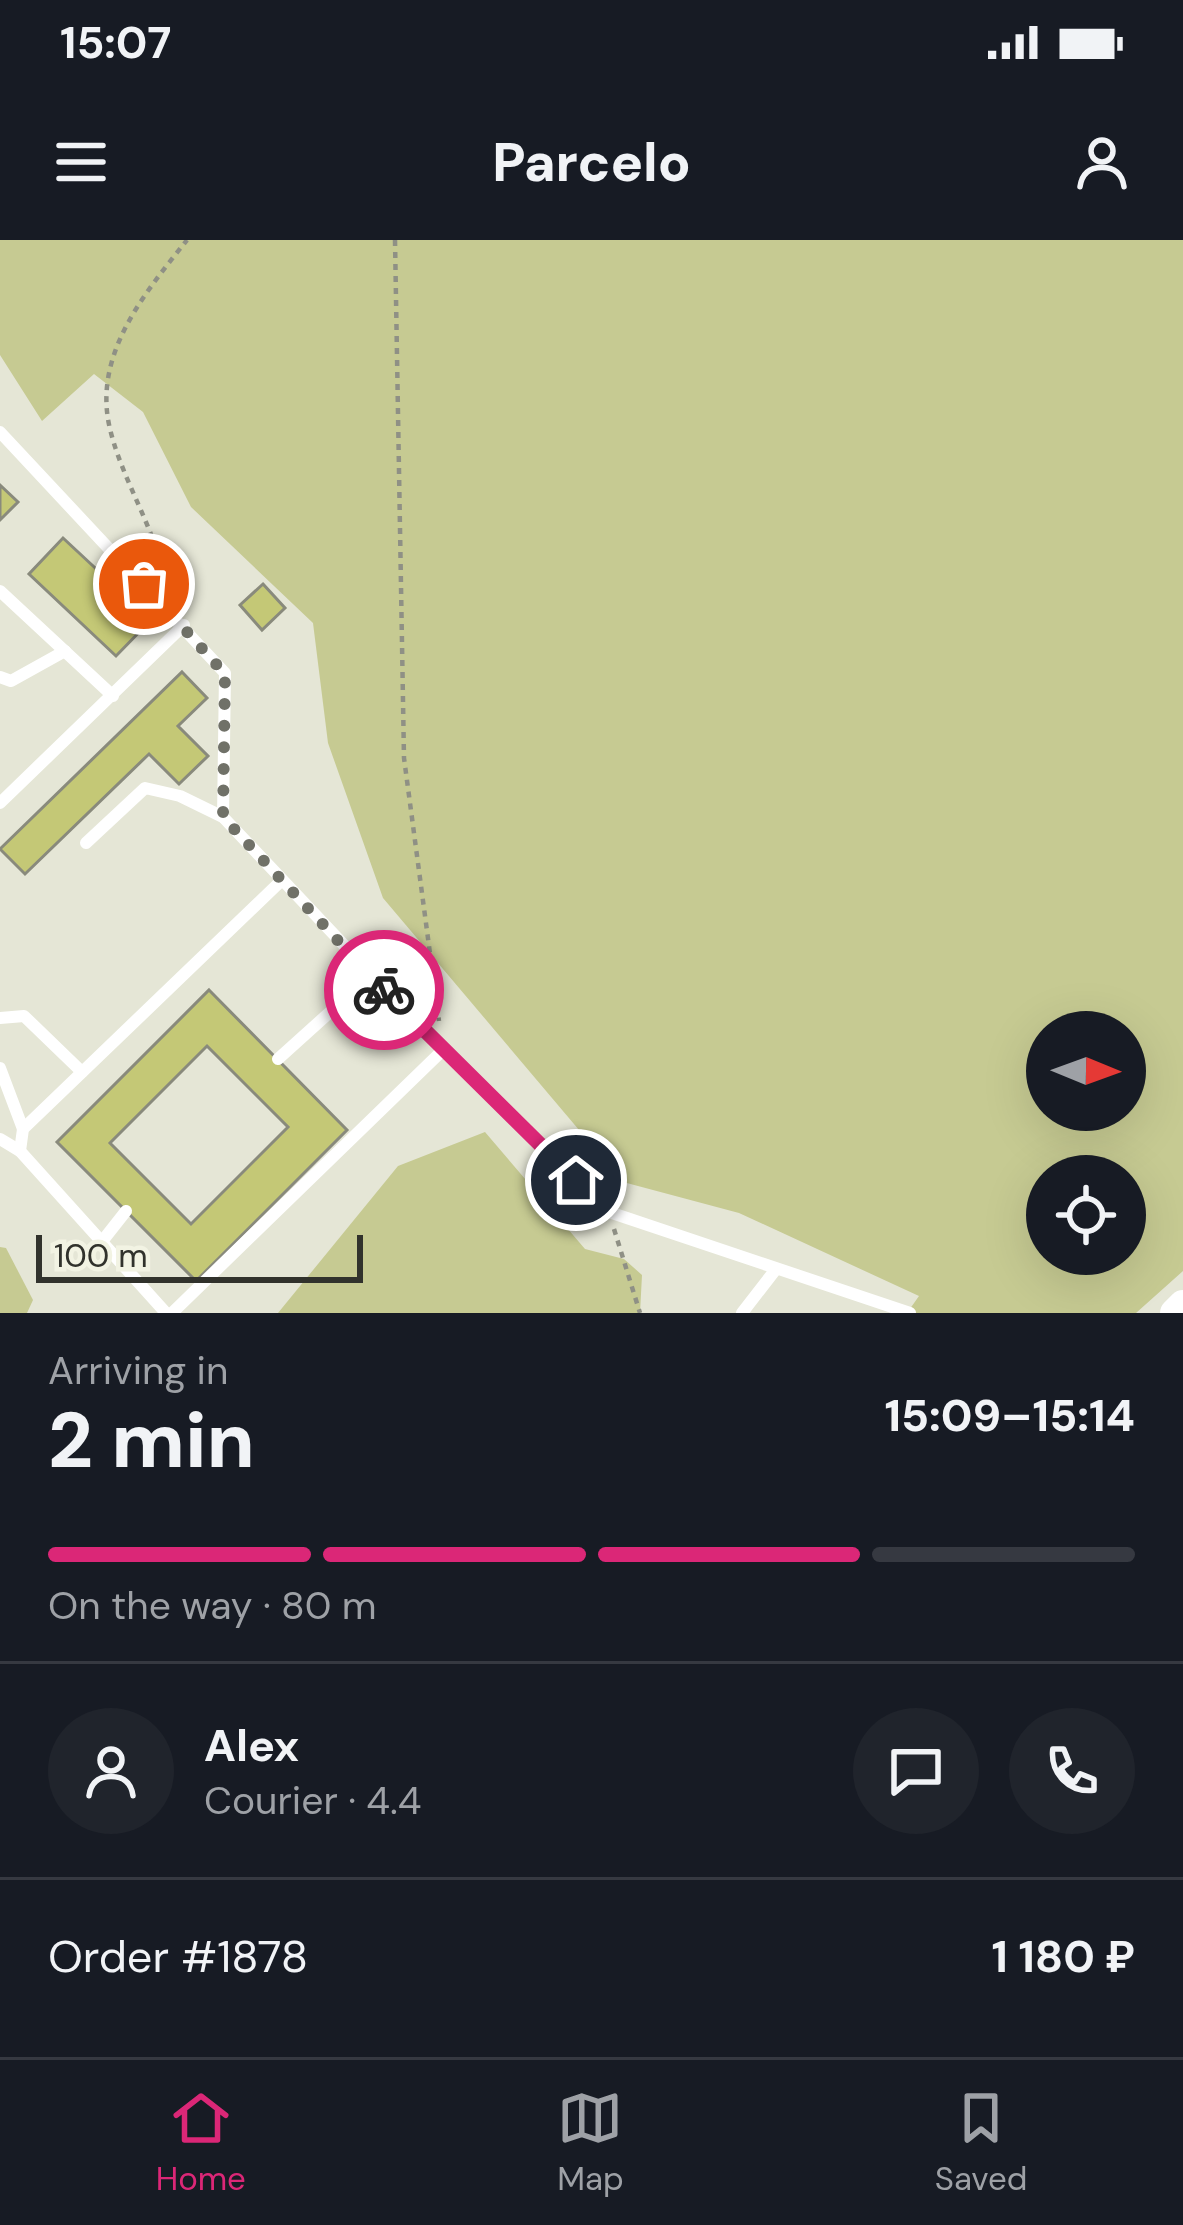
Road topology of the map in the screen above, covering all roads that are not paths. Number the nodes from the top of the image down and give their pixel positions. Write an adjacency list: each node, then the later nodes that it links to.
1 (0, 432): 3 (lane)
2 (0, 591): 4 (lane)
3 (184, 625): 6 (lane); 8 (lane)
4 (65, 651): 5 (lane); 6 (lane)
5 (0, 676)
6 (113, 696): 7 (lane)
7 (0, 803)
8 (223, 817): 9 (lane); 10 (lane)
9 (86, 843)
10 (281, 881): 11 (lane); 16 (lane)
11 (370, 976): 13 (lane); 14 (lane)
12 (0, 1018): 16 (lane)
13 (443, 1051): 22 (lane); 24 (lane)
14 (278, 1060)
15 (0, 1067): 17 (lane)
16 (82, 1072): 17 (lane)
17 (23, 1129): 19 (lane)
18 (0, 1139): 19 (lane)
19 (20, 1150): 21 (lane)
20 (126, 1211): 21 (lane)
21 (100, 1244): 24 (lane)
22 (776, 1269): 25 (lane); 26 (lane)
23 (1183, 1305): 27 (street)
24 (169, 1313)
25 (742, 1313)
26 (910, 1313)
27 (1175, 1313)

